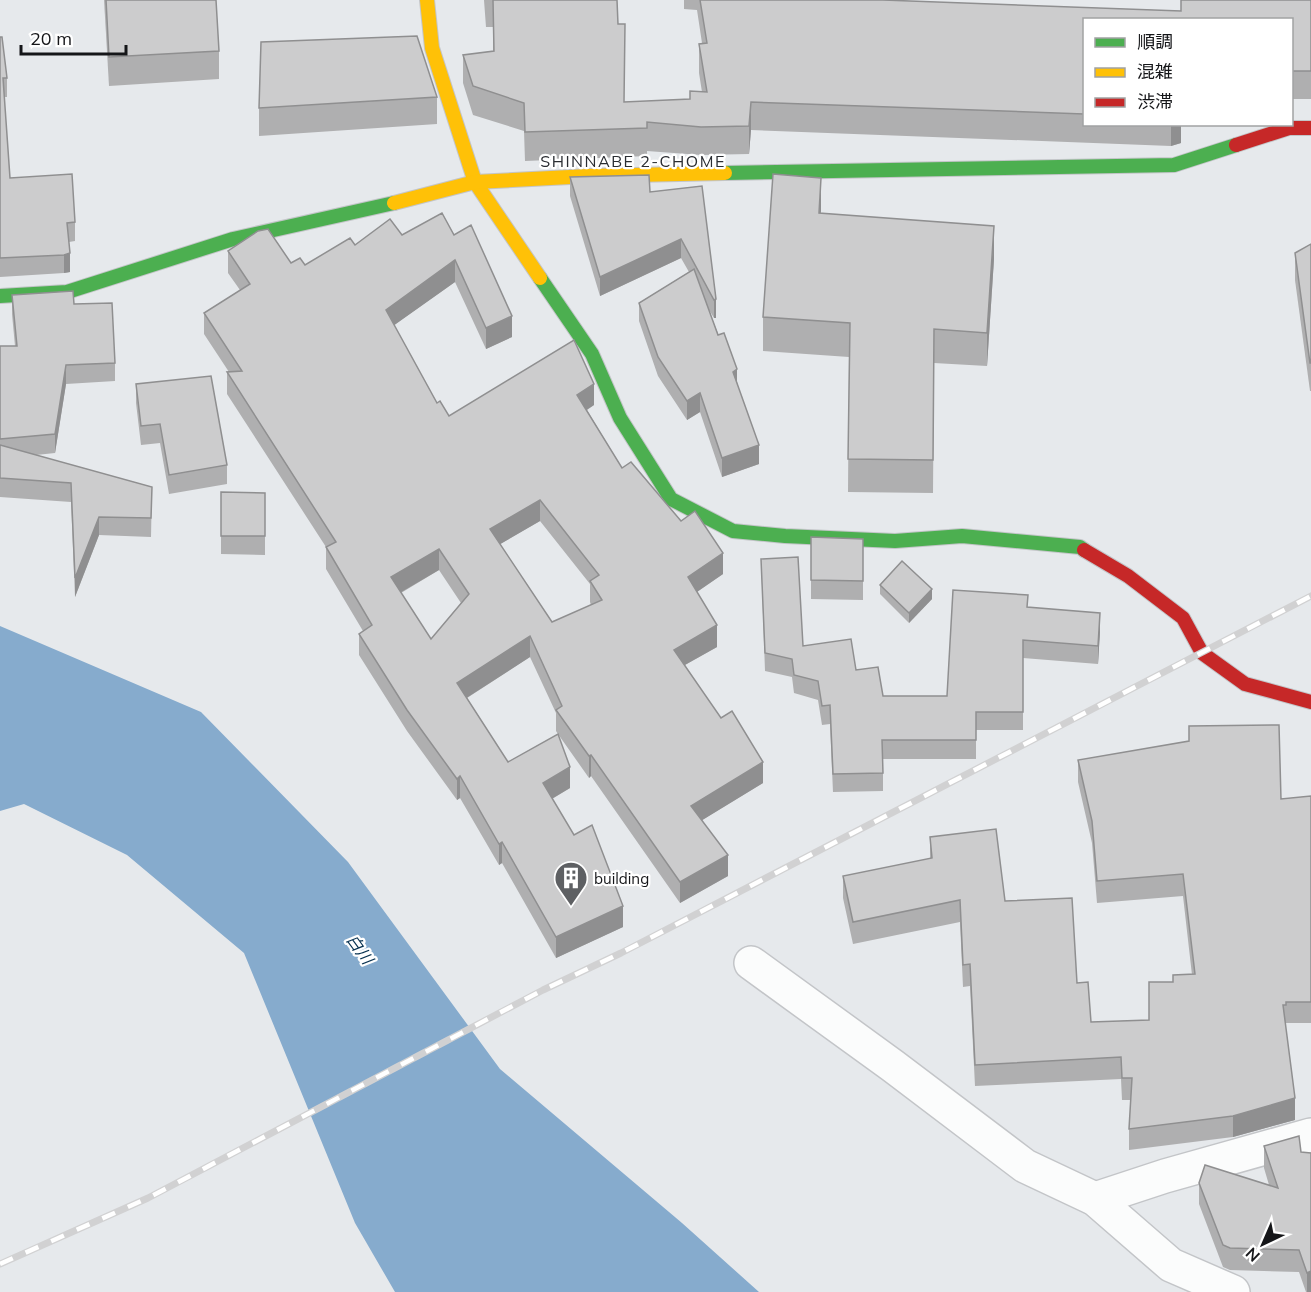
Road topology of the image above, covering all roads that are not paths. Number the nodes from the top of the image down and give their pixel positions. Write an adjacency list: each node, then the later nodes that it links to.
1 (426, 0): 3 (street)
2 (1311, 128): 3 (street)
3 (475, 182): 4 (street); 5 (street)
4 (0, 296)
5 (1311, 702)
6 (751, 963): 8 (street)
7 (1311, 1135): 8 (street)
8 (1095, 1199): 9 (street)
9 (1233, 1292)

